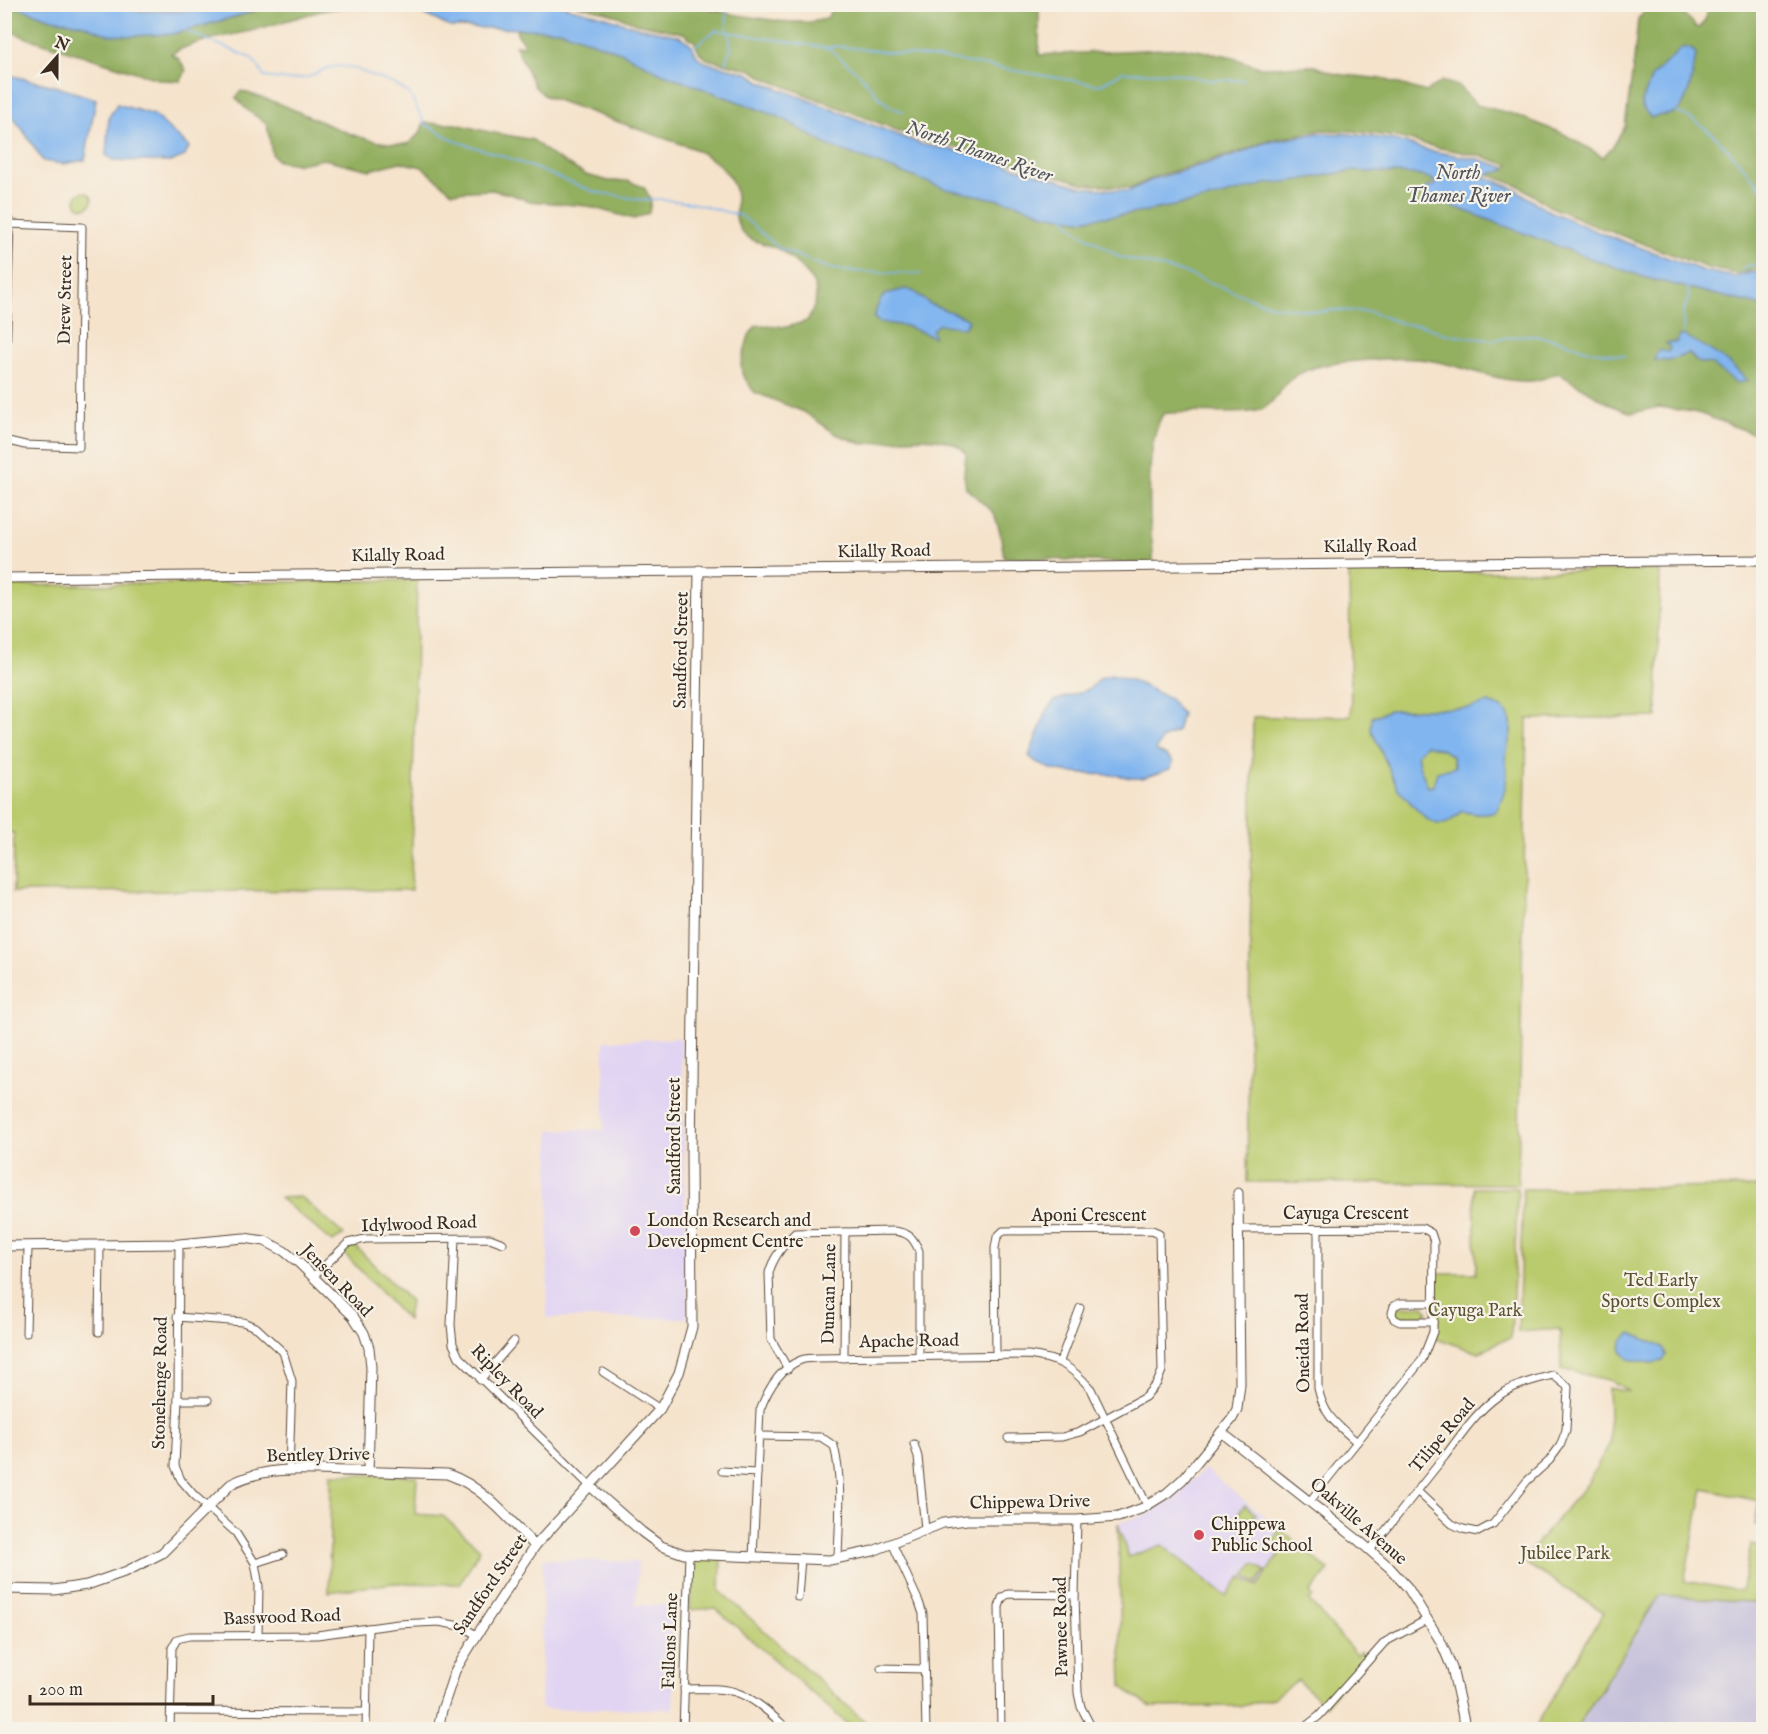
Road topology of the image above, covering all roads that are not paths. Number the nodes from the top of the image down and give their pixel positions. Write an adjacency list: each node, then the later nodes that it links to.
1 (4, 208): 2 (street)
2 (9, 224): 3 (street); 4 (street, Drew Street)
3 (4, 395)
4 (4, 440)
5 (1764, 560): 6 (street, Kilally Road)
6 (699, 570): 7 (street, Kilally Road); 35 (street, Sandford Street)
7 (4, 578)
8 (1238, 1193): 10 (street, Chippewa Drive)
9 (1318, 1229): 10 (street, Cayuga Crescent); 19 (street, Cayuga Crescent); 40 (street, Oneida Road)
10 (1239, 1230): 37 (street, Chippewa Drive)
11 (845, 1232): 27 (street); 28 (street, Duncan Lane); 30 (street)
12 (454, 1239): 13 (street, Idylwood Road); 18 (street, Idylwood Road); 32 (street, Ripley Road)
13 (503, 1243)
14 (100, 1244): 15 (street, Jensen Road); 17 (street, Jensen Road); 23 (street)
15 (179, 1244): 18 (street, Jensen Road); 21 (street, Stonehenge Road)
16 (4, 1246): 17 (street, Jensen Road)
17 (28, 1246): 24 (street)
18 (313, 1277): 44 (street, Jensen Road)
19 (1434, 1303): 22 (street, Cayuga Crescent); 22 (street)
20 (1080, 1308): 29 (street)
21 (177, 1317): 33 (street, Stonehenge Road); 42 (street)
22 (1433, 1322): 40 (street, Cayuga Crescent)
23 (99, 1332)
24 (26, 1333)
25 (514, 1341): 32 (street)
26 (996, 1355): 27 (street, Apache Road); 29 (street, Apache Road); 36 (street, Aponi Crescent)
27 (919, 1356): 28 (street, Apache Road)
28 (844, 1358): 30 (street, Apache Road)
29 (1060, 1361): 36 (street, Apache Road)
30 (788, 1369): 38 (street, Apache Road)
31 (603, 1372): 35 (street)
32 (480, 1380): 46 (street, Ripley Road)
33 (178, 1400): 34 (street); 50 (street, Stonehenge Road)
34 (208, 1400)
35 (660, 1409): 46 (street, Sandford Street)
36 (1106, 1417): 39 (street); 49 (street, Apache Road)
37 (1221, 1432): 48 (street, Oakville Avenue); 49 (street, Chippewa Drive)
38 (759, 1436): 45 (street, Apache Road); 60 (street)
39 (1008, 1438)
40 (1357, 1442): 48 (street, Cayuga Crescent)
41 (914, 1444): 52 (street)
42 (289, 1471): 44 (street, Bentley Drive); 50 (street, Bentley Drive)
43 (722, 1471): 45 (street)
44 (368, 1472): 54 (street, Bentley Drive)
45 (757, 1473): 58 (street, Apache Road)
46 (591, 1486): 54 (street, Sandford Street); 57 (street, Chippewa Drive)
47 (1417, 1491): 47 (street, Tilipe Road); 55 (street, Tilipe Road)
48 (1310, 1501): 55 (street, Oakville Avenue)
49 (1147, 1505): 51 (street, Chippewa Drive)
50 (208, 1506): 61 (street, Stonehenge Road); 62 (street, Bentley Drive)
51 (1077, 1520): 52 (street, Chippewa Drive); 63 (street, Pawnee Road)
52 (925, 1529): 53 (street, Chippewa Drive)
53 (892, 1543): 60 (street, Chippewa Drive); 70 (street)
54 (535, 1546): 67 (street, Sandford Street)
55 (1370, 1550): 65 (street, Oakville Avenue)
56 (283, 1554): 61 (street)
57 (688, 1554): 58 (street, Chippewa Drive); 71 (street, Fallons Lane)
58 (753, 1557): 59 (street, Chippewa Drive)
59 (801, 1558): 60 (street, Chippewa Drive); 64 (street)
60 (838, 1558)
61 (255, 1563): 68 (street, Stonehenge Road)
62 (4, 1589)
63 (1075, 1594): 80 (street); 81 (street, Pawnee Road)
64 (798, 1597)
65 (1428, 1619): 82 (street); 83 (street, Oakville Avenue)
66 (368, 1628): 67 (street, Basswood Road); 68 (street, Basswood Road); 73 (street)
67 (477, 1635): 77 (street, Sandford Street)
68 (258, 1636): 72 (street, Basswood Road)
69 (881, 1668): 70 (street)
70 (924, 1669): 79 (street)
71 (684, 1689): 74 (street); 78 (street, Fallons Lane)
72 (171, 1711): 73 (street); 75 (street, Basswood Road)
73 (366, 1712): 76 (street)
74 (787, 1729)
75 (170, 1730)
76 (366, 1730)
77 (438, 1730)
78 (684, 1730)
79 (926, 1730)
80 (1001, 1730)
81 (1093, 1730)
82 (1301, 1730)
83 (1466, 1730)

